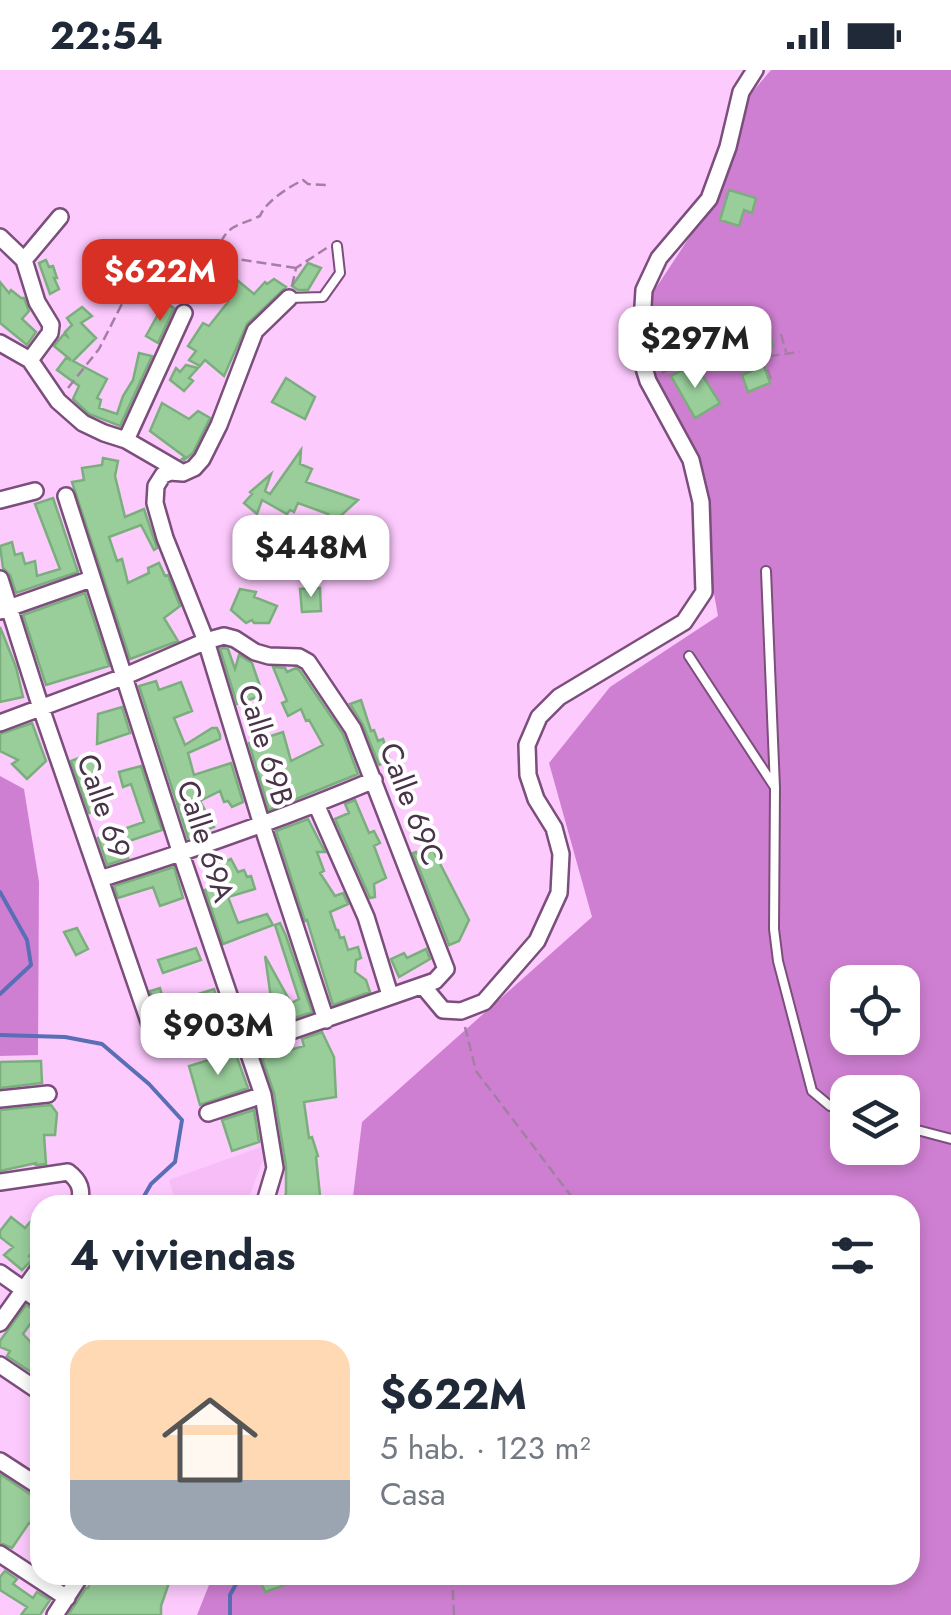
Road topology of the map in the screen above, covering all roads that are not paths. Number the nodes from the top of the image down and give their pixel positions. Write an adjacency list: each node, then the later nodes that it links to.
1 (754, 70): 30 (street)
2 (60, 216): 5 (street)
3 (0, 237): 5 (street)
4 (336, 246): 6 (lane)
5 (24, 260): 9 (street)
6 (289, 298): 11 (street)
7 (184, 313): 10 (street)
8 (0, 343): 9 (street)
9 (30, 360): 10 (street)
10 (126, 440): 11 (street)
11 (184, 472): 19 (street, Calle 69B)
12 (34, 490): 14 (street)
13 (66, 496): 17 (street, Calle 69A)
14 (0, 500)
15 (766, 572): 25 (lane)
16 (0, 578): 18 (street, Calle 69)
17 (92, 579): 18 (street); 21 (street, Calle 69A)
18 (4, 610): 22 (street, Calle 69)
19 (206, 642): 21 (street); 24 (street, Calle 69C); 27 (street, Calle 69B)
20 (689, 656): 25 (lane)
21 (123, 677): 22 (street); 28 (street, Calle 69A)
22 (41, 708): 23 (street); 29 (street, Calle 69)
23 (0, 722)
24 (374, 780): 26 (street); 30 (street, Calle 69C)
25 (776, 788): 38 (lane)
26 (316, 804): 27 (street); 31 (street)
27 (262, 825): 28 (street); 33 (street, Calle 69B)
28 (181, 854): 29 (street); 32 (street, Calle 69A)
29 (100, 879): 32 (street, Calle 69)
30 (422, 986): 31 (street)
31 (390, 996): 33 (street)
32 (235, 1017): 34 (street, Calle 69A)
33 (326, 1020): 34 (street)
34 (245, 1048): 36 (street, Calle 69A)
35 (48, 1094): 37 (street)
36 (263, 1095): 39 (street); 44 (street, Calle 69A)
37 (0, 1099)
38 (830, 1106)
39 (208, 1113)
40 (920, 1131): 41 (lane)
41 (951, 1140)
42 (0, 1182): 43 (street)
43 (82, 1195)
44 (267, 1195)
45 (0, 1273): 47 (street)
46 (30, 1281): 47 (street)
47 (24, 1290): 48 (street); 49 (street)
48 (30, 1294)
49 (0, 1323)
50 (0, 1366): 51 (street)
51 (30, 1386)
52 (0, 1461): 53 (street)
53 (30, 1480)
54 (0, 1554): 55 (street)
55 (30, 1574)
56 (47, 1585): 58 (street)
57 (75, 1585): 58 (street)
58 (67, 1598): 59 (street)
59 (55, 1615)

